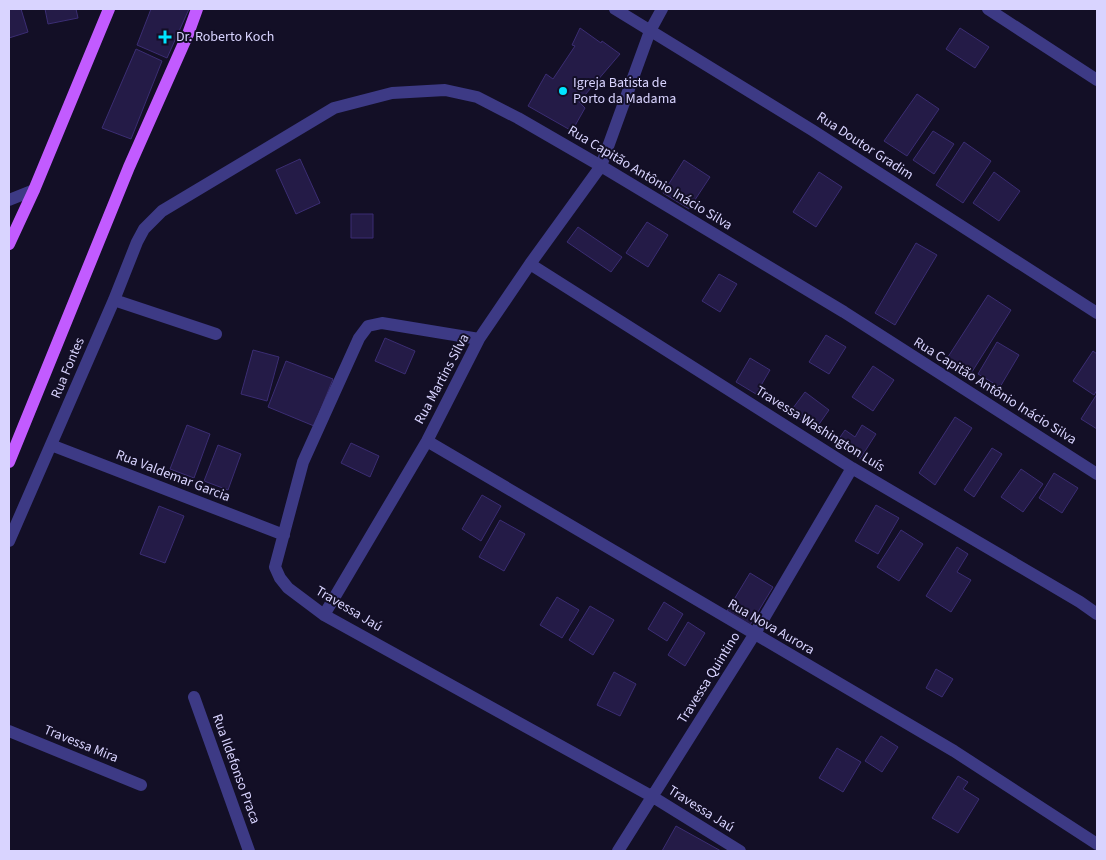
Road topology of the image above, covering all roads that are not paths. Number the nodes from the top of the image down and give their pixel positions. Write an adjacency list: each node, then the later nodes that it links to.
1 (109, 9): 9 (main road)
2 (197, 9): 20 (main road)
3 (615, 9): 6 (street, Rua Doutor Gradim)
4 (662, 9): 6 (street, Rua Martins Silva)
5 (988, 9): 7 (street)
6 (650, 31): 8 (street, Rua Martins Silva); 15 (street, Rua Doutor Gradim)
7 (1097, 80)
8 (601, 166): 11 (street, Rua Capitão Antônio Inácio Silva); 13 (street, Rua Martins Silva); 22 (street, Rua Capitão Antônio Inácio Silva)
9 (34, 190): 10 (street); 12 (main road)
10 (9, 200)
11 (162, 211): 14 (street, Rua Fontes)
12 (9, 244)
13 (530, 264): 17 (street, Rua Martins Silva); 21 (street, Travessa Washington Luís)
14 (114, 300): 16 (street); 19 (street, Rua Fontes)
15 (1097, 313)
16 (216, 334)
17 (479, 340): 18 (street, Rua Martins Silva); 23 (street, Travessa Jaú)
18 (427, 441): 25 (street, Rua Martins Silva); 27 (street, Rua Nova Aurora)
19 (51, 445): 23 (street, Rua Valdemar Garcia); 24 (street, Rua Fontes)
20 (9, 462)
21 (852, 468): 26 (street, Travessa Washington Luís); 27 (street, Travessa Quintino)
22 (1097, 474)
23 (284, 534): 25 (street, Travessa Jaú)
24 (9, 541)
25 (324, 614): 31 (street, Travessa Jaú)
26 (1097, 614)
27 (754, 634): 31 (street, Travessa Quintino); 32 (street, Rua Nova Aurora)
28 (194, 697): 33 (street, Rua Ildefonso Praca)
29 (9, 731): 30 (street, Travessa Mira)
30 (141, 786)
31 (653, 797): 34 (street, Travessa Quintino); 35 (street, Travessa Jaú)
32 (1097, 844)
33 (249, 851)
34 (618, 851)
35 (740, 851)

